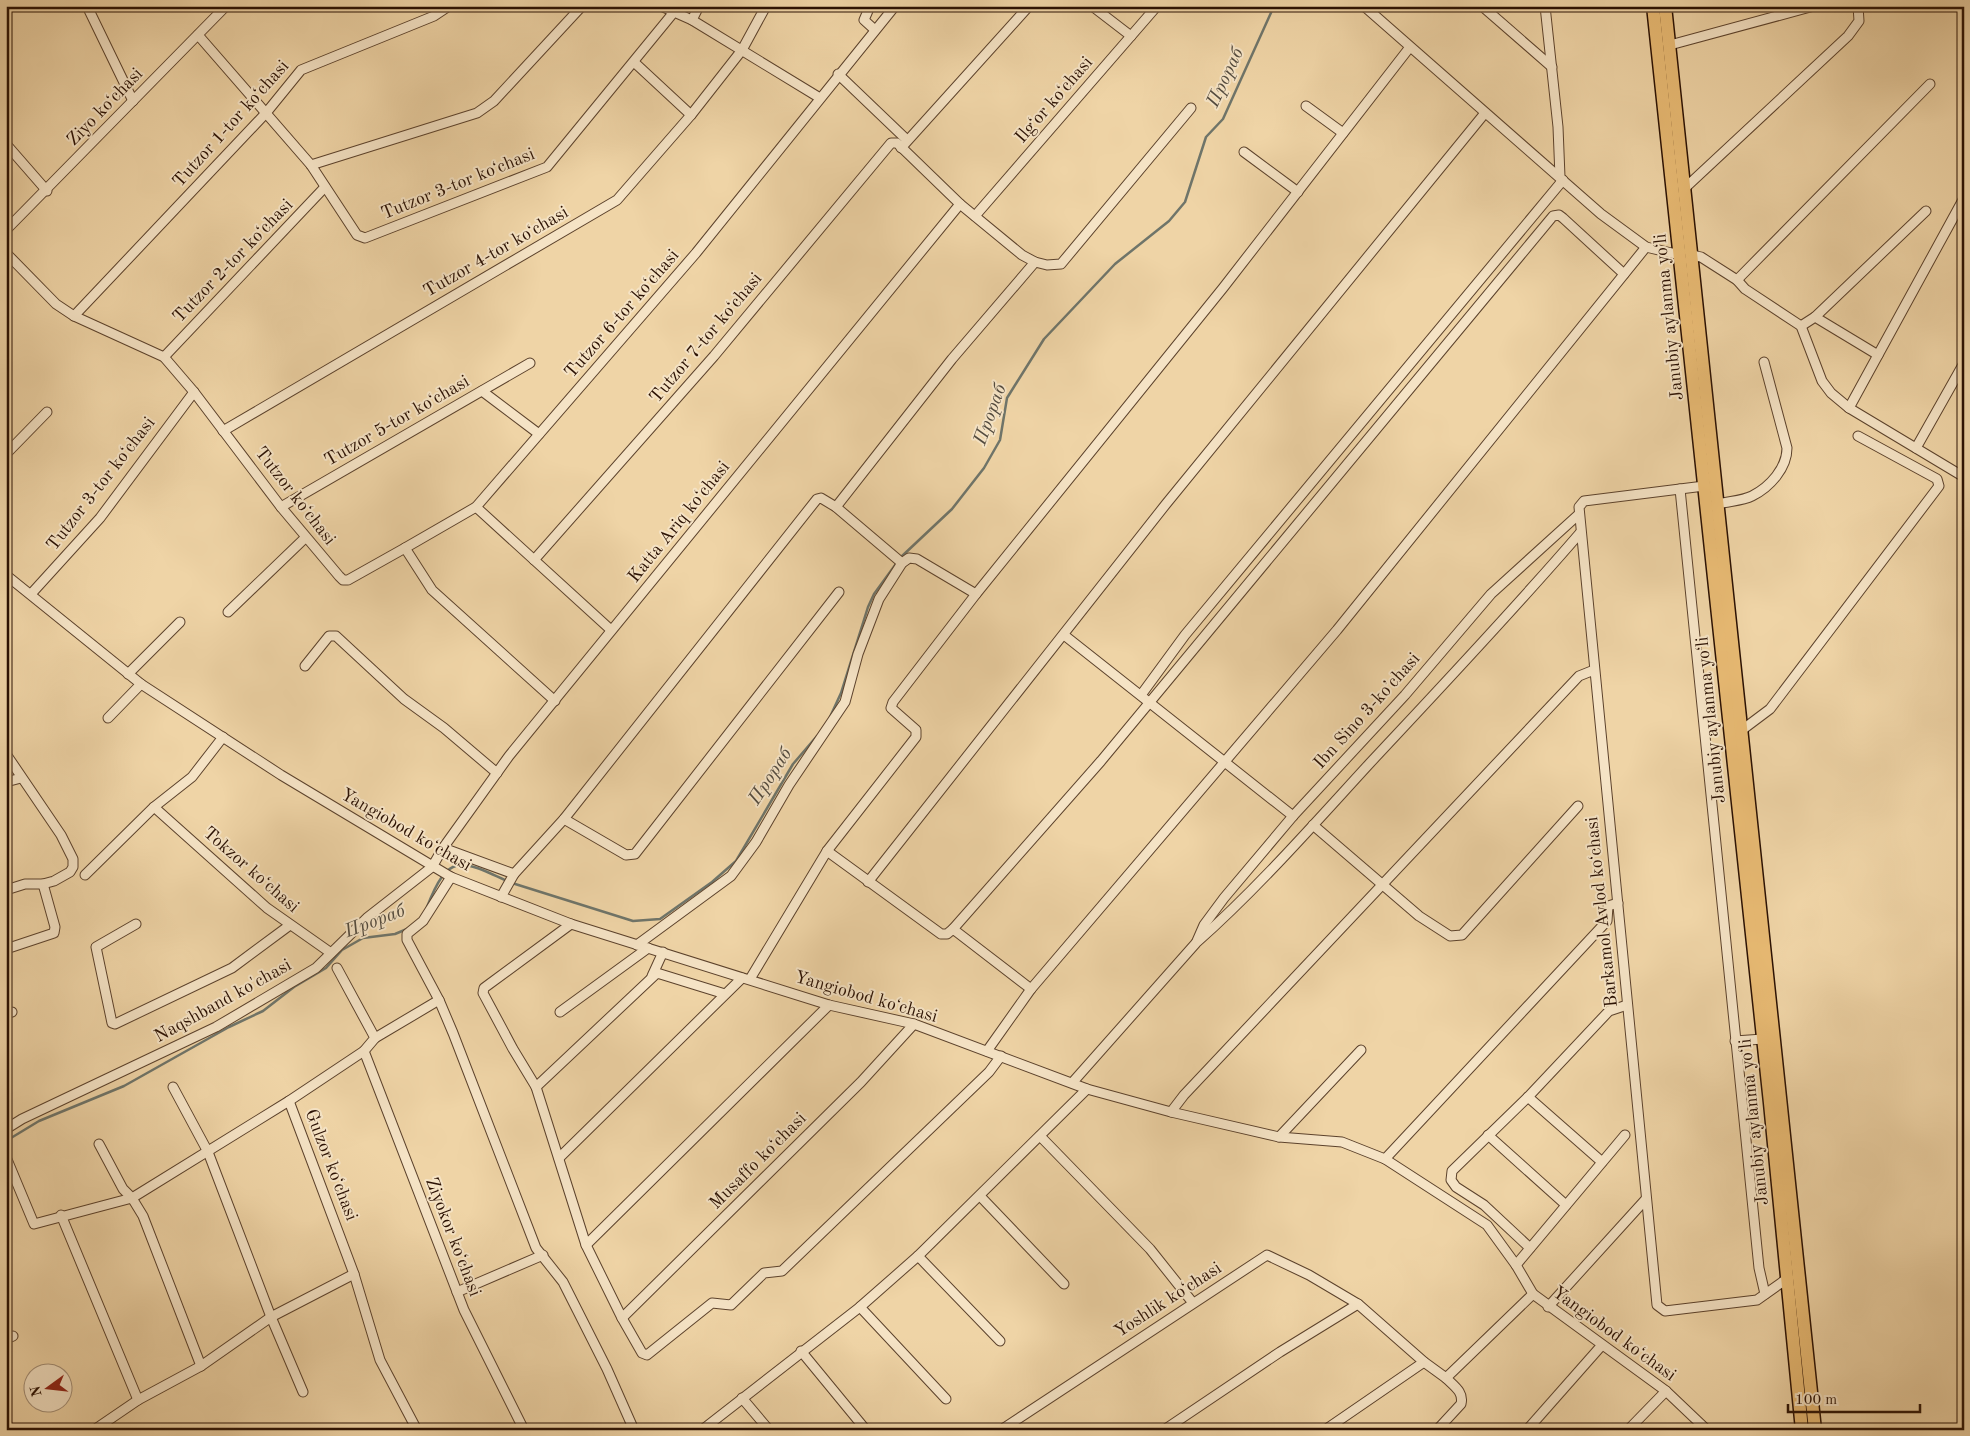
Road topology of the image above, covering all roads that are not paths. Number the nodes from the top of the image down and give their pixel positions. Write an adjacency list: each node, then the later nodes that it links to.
1 (87, 6): 33 (street)
2 (226, 6): 23 (street, Ziyo koʻchasi)
3 (449, 6): 37 (street, Tutzor 1-tor koʻchasi)
4 (582, 6): 44 (street)
5 (661, 6): 20 (street)
6 (699, 6): 21 (street)
7 (766, 6): 27 (street, Tutzor 4-tor koʻchasi)
8 (870, 6): 22 (street)
9 (895, 6): 22 (street, Tutzor 6-tor koʻchasi)
10 (1029, 6): 40 (street)
11 (1092, 6): 24 (street)
12 (1157, 6): 24 (street, Ilgʻor koʻchasi)
13 (1364, 6): 26 (street)
14 (1482, 6): 29 (street)
15 (1545, 6): 29 (street)
16 (1652, 6): 57 (highway, Janubiy aylanma yoʻli)
17 (1665, 6): 25 (highway, Janubiy aylanma yoʻli)
18 (1814, 6): 25 (street)
19 (1858, 6): 47 (street)
20 (674, 12): 21 (street); 28 (street, Tutzor 3-tor koʻchasi)
21 (692, 20): 27 (street)
22 (875, 30): 30 (street, Tutzor 6-tor koʻchasi)
23 (198, 35): 33 (street, Ziyo koʻchasi); 37 (street, Tutzor 3-tor koʻchasi)
24 (1131, 36): 53 (street, Ilgʻor koʻchasi)
25 (1670, 44): 47 (highway, Janubiy aylanma yoʻli)
26 (1410, 47): 36 (street); 39 (street)
27 (742, 50): 32 (street); 38 (street, Tutzor 4-tor koʻchasi)
28 (635, 63): 38 (street); 46 (street, Tutzor 3-tor koʻchasi)
29 (1552, 67): 45 (street)
30 (838, 74): 32 (street, Tutzor 6-tor koʻchasi); 40 (street)
31 (1930, 84): 62 (street)
32 (820, 98): 76 (street, Tutzor 6-tor koʻchasi)
33 (134, 101): 48 (street, Ziyo koʻchasi)
34 (1306, 106): 39 (street)
35 (1191, 108): 58 (street)
36 (1485, 112): 45 (street); 100 (street)
37 (266, 114): 44 (street, Tutzor 3-tor koʻchasi); 63 (street, Tutzor 1-tor koʻchasi)
38 (691, 115): 75 (street, Tutzor 4-tor koʻchasi)
39 (1343, 132): 49 (street)
40 (907, 140): 42 (street)
41 (6, 144): 48 (street)
42 (901, 148): 51 (street); 91 (street, Tutzor 7-tor koʻchasi)
43 (1244, 152): 49 (street)
44 (311, 165): 46 (street, Tutzor 3-tor koʻchasi)
45 (1562, 178): 55 (street); 59 (street)
46 (325, 187): 67 (street, Tutzor 2-tor koʻchasi)
47 (1685, 188): 57 (highway, Janubiy aylanma yoʻli)
48 (47, 191): 54 (street, Ziyo koʻchasi)
49 (1298, 192): 96 (street)
50 (1964, 198): 66 (street)
51 (960, 204): 53 (street); 99 (street, Katta Ariq koʻchasi)
52 (1926, 211): 64 (street)
53 (975, 216): 58 (street)
54 (6, 230)
55 (1646, 247): 57 (street); 60 (street)
56 (6, 253): 63 (street, Tutzor koʻchasi)
57 (1686, 255): 62 (street); 81 (highway, Janubiy aylanma yoʻli); 83 (highway, Janubiy aylanma yoʻli)
58 (1035, 262): 86 (street)
59 (1491, 267): 61 (street); 105 (street)
60 (1624, 274): 61 (street); 111 (street)
61 (1500, 277): 105 (street)
62 (1737, 280): 65 (street)
63 (74, 316): 67 (street, Tutzor koʻchasi)
64 (1815, 318): 65 (street); 66 (street)
65 (1801, 326): 73 (street)
66 (1878, 354): 73 (street)
67 (164, 357): 72 (street, Tutzor koʻchasi)
68 (1764, 362): 83 (street)
69 (530, 363): 71 (street, Tutzor 5-tor koʻchasi)
70 (1964, 363): 78 (street)
71 (482, 391): 76 (street); 84 (street, Tutzor 5-tor koʻchasi)
72 (194, 392): 75 (street, Tutzor koʻchasi); 95 (street, Tutzor 3-tor koʻchasi)
73 (1849, 408): 78 (street)
74 (47, 412): 79 (street)
75 (223, 431): 84 (street, Tutzor koʻchasi)
76 (539, 434): 85 (street, Tutzor 6-tor koʻchasi)
77 (1858, 436): 108 (street)
78 (1916, 448): 80 (street)
79 (6, 454)
80 (1964, 477)
81 (1704, 486): 82 (street); 153 (highway, Janubiy aylanma yoʻli)
82 (1680, 489): 87 (street); 154 (street)
83 (1718, 504): 108 (highway, Janubiy aylanma yoʻli)
84 (281, 507): 89 (street, Tutzor koʻchasi)
85 (476, 507): 90 (street, Tutzor 6-tor koʻchasi); 91 (street)
86 (836, 508): 92 (street); 118 (street)
87 (1578, 515): 88 (street, Barkamol Avlod koʻchasi); 117 (street, Ibn Sino 3-koʼchasi)
88 (1580, 533): 102 (street, Barkamol Avlod koʻchasi); 119 (street, Ibn Sino 3-koʼchasi)
89 (305, 538): 90 (street, Tutzor koʻchasi); 97 (street)
90 (405, 548): 106 (street)
91 (534, 560): 99 (street)
92 (899, 560): 96 (street); 137 (street)
93 (6, 575): 95 (street, Yangiobod koʻchasi)
94 (839, 592): 118 (street)
95 (31, 594): 103 (street, Yangiobod koʻchasi)
96 (976, 594): 121 (street)
97 (228, 612)
98 (180, 622): 103 (street)
99 (611, 630): 106 (street, Katta Ariq koʻchasi)
100 (1064, 635): 105 (street); 126 (street)
101 (305, 666): 112 (street)
102 (1594, 670): 128 (street); 131 (street, Barkamol Avlod koʻchasi)
103 (128, 674): 104 (street, Yangiobod koʻchasi)
104 (141, 684): 107 (street); 109 (street, Yangiobod koʻchasi)
105 (1145, 698): 111 (street); 135 (street)
106 (555, 701): 112 (street, Katta Ariq koʻchasi)
107 (108, 718)
108 (1742, 730): 225 (highway, Janubiy aylanma yoʻli)
109 (224, 737): 116 (street); 122 (street, Yangiobod koʻchasi)
110 (6, 754): 113 (street)
111 (1225, 761): 117 (street); 145 (street)
112 (497, 773): 120 (street, Katta Ariq koʻchasi)
113 (21, 778): 114 (street); 127 (street)
114 (6, 782)
115 (1578, 806): 128 (street)
116 (154, 807): 124 (street); 134 (street, Tokzor koʻchasi)
117 (1292, 816): 136 (street, Ibn Sino 3-koʼchasi)
118 (564, 819): 123 (street)
119 (1313, 825): 128 (street); 136 (street, Ibn Sino 3-koʼchasi)
120 (443, 848): 122 (street, Katta Ariq koʻchasi); 123 (street)
121 (827, 851): 126 (street); 144 (street)
122 (432, 867): 125 (street, Yangiobod koʻchasi); 141 (street, Naqshband ko'chasi)
123 (514, 874): 130 (street)
124 (86, 875)
125 (451, 877): 130 (street, Yangiobod koʻchasi); 147 (street)
126 (868, 882): 135 (street)
127 (43, 884): 129 (street); 139 (street)
128 (1382, 886): 165 (street)
129 (6, 890)
130 (501, 897): 133 (street, Yangiobod koʻchasi)
131 (1618, 903): 149 (street, Barkamol Avlod koʻchasi); 175 (street)
132 (136, 924): 134 (street)
133 (571, 924): 137 (street, Yangiobod koʻchasi); 161 (street)
134 (290, 925): 141 (street, Tokzor koʻchasi)
135 (953, 929): 145 (street)
136 (1196, 943): 159 (street, Ibn Sino 3-koʼchasi)
137 (638, 945): 138 (street, Yangiobod koʻchasi)
138 (648, 948): 140 (street, Yangiobod koʻchasi); 150 (street)
139 (6, 949)
140 (663, 952): 143 (street); 144 (street, Yangiobod koʻchasi)
141 (331, 953): 166 (street, Naqshband ko'chasi)
142 (337, 968): 152 (street)
143 (652, 976): 146 (street); 161 (street)
144 (746, 978): 146 (street); 148 (street, Yangiobod koʻchasi)
145 (1031, 989): 157 (street)
146 (726, 994): 174 (street)
147 (439, 1000): 152 (street); 184 (street)
148 (829, 1005): 151 (street, Yangiobod koʻchasi); 182 (street)
149 (1627, 1005): 163 (street); 179 (street, Barkamol Avlod koʻchasi)
150 (560, 1012)
151 (914, 1024): 157 (street, Yangiobod koʻchasi); 198 (street, Musaffo koʻchasi)
152 (375, 1038): 156 (street)
153 (1763, 1039): 154 (street); 188 (highway, Janubiy aylanma yoʻli)
154 (1735, 1042): 192 (street)
155 (1361, 1050): 170 (street)
156 (364, 1051): 164 (street); 190 (street, Ziyokor koʻchasi)
157 (987, 1052): 158 (street, Yangiobod koʻchasi)
158 (1001, 1056): 159 (street, Yangiobod koʻchasi); 198 (street)
159 (1072, 1084): 162 (street, Yangiobod koʻchasi)
160 (173, 1087): 172 (street)
161 (536, 1087): 174 (street)
162 (1087, 1089): 165 (street, Yangiobod koʻchasi); 169 (street)
163 (1528, 1097): 167 (street); 176 (street)
164 (289, 1101): 172 (street, Gulzor koʻchasi); 187 (street, Gulzor koʻchasi)
165 (1171, 1112): 170 (street, Yangiobod koʻchasi)
166 (6, 1129)
167 (1488, 1135): 180 (street); 183 (street)
168 (1625, 1135): 176 (street)
169 (1040, 1136): 177 (street); 193 (street)
170 (1279, 1137): 175 (street, Yangiobod koʻchasi)
171 (100, 1144): 178 (street)
172 (208, 1152): 178 (street, Gulzor koʻchasi); 197 (street)
173 (6, 1157): 181 (street, Gulzor koʻchasi)
174 (559, 1158): 182 (street)
175 (1385, 1159): 186 (street, Yangiobod koʻchasi)
176 (1602, 1162): 180 (street)
177 (980, 1196): 185 (street); 189 (street)
178 (132, 1198): 181 (street, Gulzor koʻchasi); 203 (street)
179 (1646, 1199): 192 (street, Barkamol Avlod koʻchasi); 196 (street)
180 (1566, 1205): 183 (street)
181 (61, 1215): 209 (street)
182 (586, 1244): 198 (street)
183 (1530, 1248): 186 (street)
184 (543, 1255): 190 (street); 213 (street)
185 (918, 1256): 195 (street); 199 (street)
186 (1516, 1265): 191 (street, Yangiobod koʻchasi)
187 (354, 1274): 197 (street); 211 (street, Gulzor koʻchasi)
188 (1788, 1278): 192 (street, Barkamol Avlod koʻchasi); 224 (highway, Janubiy aylanma yoʻli)
189 (1064, 1284)
190 (457, 1292): 212 (street, Ziyokor koʻchasi)
191 (1534, 1294): 196 (street, Yangiobod koʻchasi); 204 (street)
192 (1764, 1294)
193 (1193, 1303): 194 (street, Yoshlik koʻchasi); 217 (street, Yoshlik koʻchasi)
194 (1358, 1304): 202 (street, Yoshlik koʻchasi); 218 (street)
195 (860, 1307): 201 (street); 208 (street)
196 (1548, 1307): 200 (street, Yangiobod koʻchasi)
197 (271, 1317): 203 (street); 206 (street)
198 (622, 1318)
199 (1000, 1341)
200 (1602, 1345): 205 (street, Yangiobod koʻchasi); 221 (street)
201 (801, 1351): 207 (street); 216 (street)
202 (1424, 1362): 204 (street, Yoshlik koʻchasi); 219 (street)
203 (201, 1366): 209 (street)
204 (1446, 1378): 220 (street, Yoshlik koʻchasi)
205 (1666, 1391): 222 (street); 223 (street, Yangiobod koʻchasi)
206 (303, 1392)
207 (742, 1398): 214 (street); 215 (street)
208 (946, 1399)
209 (138, 1400): 210 (street)
210 (94, 1430)
211 (416, 1430)
212 (524, 1430)
213 (634, 1430)
214 (702, 1430)
215 (769, 1430)
216 (866, 1430)
217 (1001, 1430)
218 (1164, 1430)
219 (1325, 1430)
220 (1437, 1430)
221 (1527, 1430)
222 (1628, 1430)
223 (1707, 1430)
224 (1802, 1430)
225 (1815, 1430)

